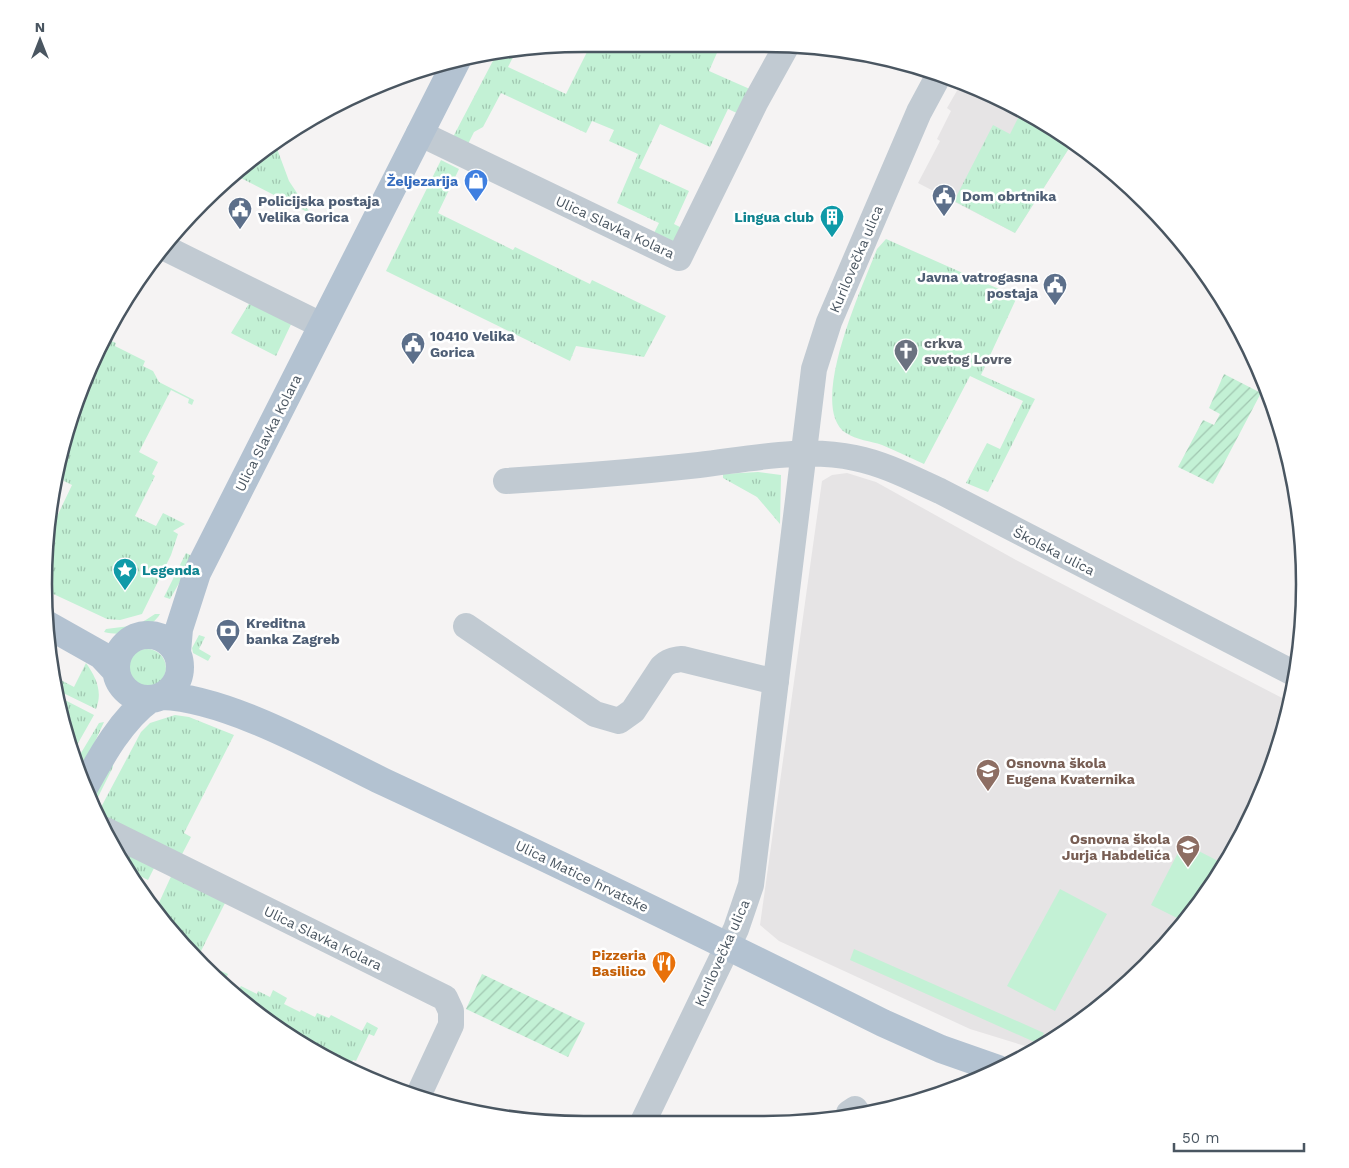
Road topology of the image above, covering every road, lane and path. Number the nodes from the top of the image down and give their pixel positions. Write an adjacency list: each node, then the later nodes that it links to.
1 (783, 53): 4 (street, Ulica Slavka Kolara)
2 (452, 70): 4 (main road, Ulica Slavka Kolara)
3 (936, 81): 7 (street, Kurilovečka ulica)
4 (419, 133): 6 (main road, Ulica Slavka Kolara)
5 (170, 250): 6 (street)
6 (322, 326): 9 (main road, Ulica Slavka Kolara)
7 (805, 454): 8 (street); 14 (street, Školska ulica); 16 (street, Kurilovečka ulica)
8 (506, 481)
9 (197, 573): 12 (main road, Ulica Slavka Kolara); 13 (main road, Ulica Slavka Kolara)
10 (466, 626): 16 (street)
11 (55, 629): 15 (main road)
12 (150, 635): 13 (main road); 15 (main road)
13 (177, 652): 17 (main road)
14 (1289, 671)
15 (118, 676): 17 (main road); 18 (main road)
16 (776, 682): 21 (street, Kurilovečka ulica)
17 (156, 697): 18 (main road); 21 (main road, Ulica Matice hrvatske)
18 (100, 758): 19 (main road)
19 (89, 778)
20 (116, 836): 23 (street, Ulica Slavka Kolara)
21 (727, 946): 22 (main road, Ulica Matice hrvatske); 24 (street, Kurilovečka ulica)
22 (989, 1066)
23 (421, 1089)
24 (646, 1116)

